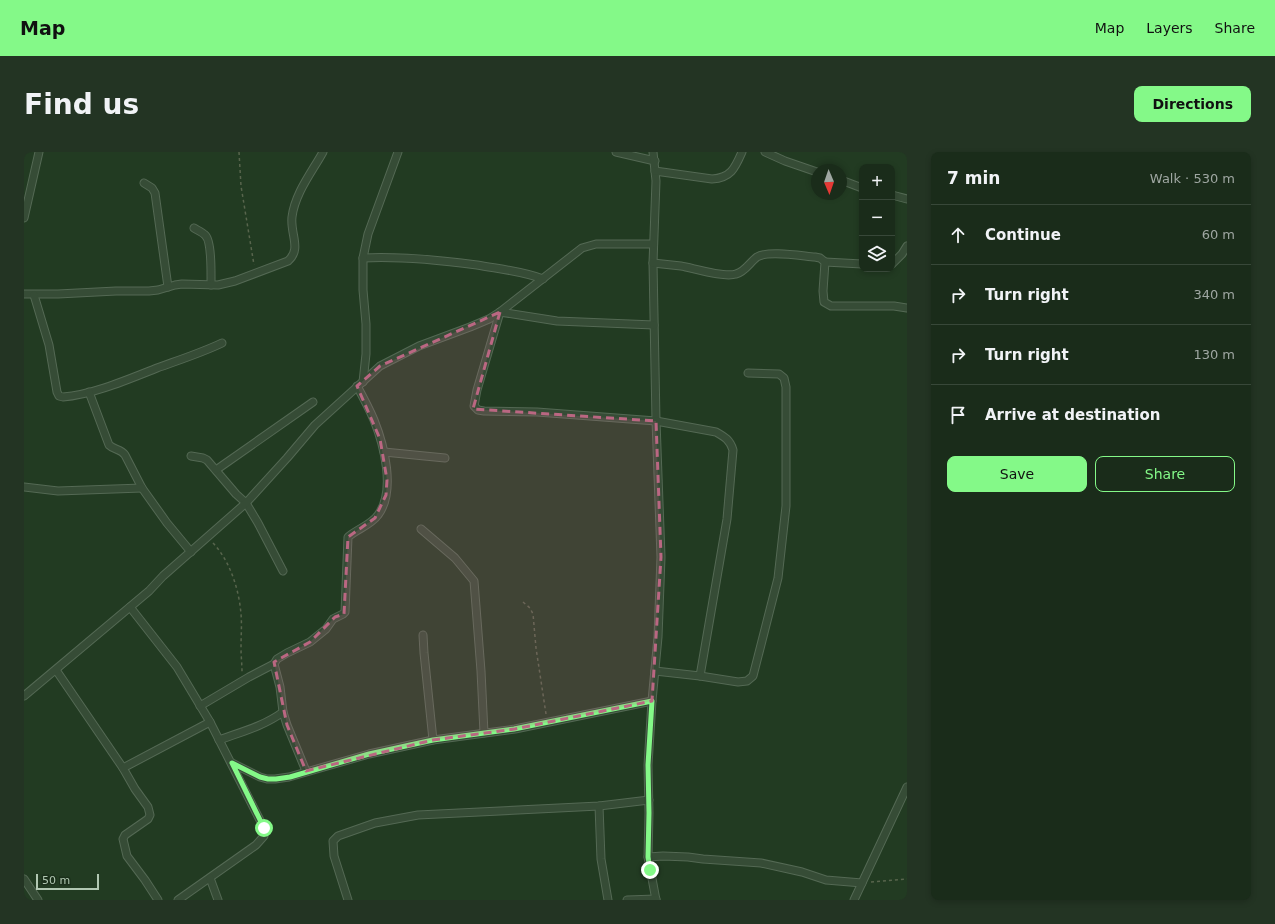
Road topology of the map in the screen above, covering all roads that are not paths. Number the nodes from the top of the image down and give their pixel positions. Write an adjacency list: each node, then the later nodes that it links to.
1 (39, 152): 16 (street)
2 (323, 152): 26 (street)
3 (398, 152): 20 (street)
4 (616, 152): 8 (street)
5 (653, 152): 8 (street)
6 (742, 152): 9 (street)
7 (765, 152): 10 (street)
8 (654, 161): 9 (street)
9 (655, 170): 18 (street)
10 (811, 170)
11 (847, 182): 13 (street)
12 (144, 183): 27 (street)
13 (859, 187)
14 (895, 196): 15 (street)
15 (907, 199)
16 (24, 218)
17 (194, 228): 26 (street)
18 (653, 244): 23 (street); 25 (street)
19 (907, 246): 21 (street)
20 (363, 258): 25 (street); 35 (street)
21 (895, 261)
22 (826, 262): 23 (street); 24 (street); 30 (street)
23 (653, 263): 32 (street)
24 (859, 264)
25 (543, 279): 31 (street)
26 (211, 285): 27 (street)
27 (168, 287): 29 (street)
28 (24, 294): 29 (street)
29 (34, 294): 36 (street)
30 (907, 308)
31 (500, 312): 32 (street); 35 (street); 38 (street)
32 (654, 325): 38 (street)
33 (222, 342): 36 (street)
34 (748, 373): 54 (street)
35 (360, 384): 39 (street); 45 (street)
36 (89, 392): 44 (street)
37 (313, 402): 42 (street)
38 (656, 421): 53 (street); 54 (street)
39 (384, 452): 41 (street); 51 (street)
40 (191, 456): 42 (street)
41 (445, 458)
42 (216, 470): 45 (street)
43 (24, 487): 44 (street)
44 (142, 488): 47 (street)
45 (246, 503): 47 (street); 48 (street)
46 (420, 530): 60 (street)
47 (191, 552): 49 (street)
48 (283, 571)
49 (130, 607): 52 (street); 57 (street)
50 (423, 635): 62 (street)
51 (274, 664): 57 (street); 58 (street)
52 (56, 670): 55 (street); 64 (street)
53 (655, 670): 54 (street); 56 (street)
54 (700, 676)
55 (24, 696)
56 (652, 701): 60 (street); 67 (street)
57 (200, 706): 59 (street)
58 (283, 712): 61 (street); 65 (street)
59 (210, 722): 61 (street); 64 (street)
60 (484, 733): 62 (street)
61 (219, 740): 63 (street)
62 (433, 740): 65 (street)
63 (232, 763): 65 (street); 70 (street)
64 (123, 768): 74 (street)
65 (306, 771)
66 (907, 787): 72 (street)
67 (649, 800): 68 (street); 69 (street)
68 (599, 806): 77 (street); 78 (street)
69 (648, 857): 72 (street); 80 (street)
70 (210, 878): 75 (street); 76 (street)
71 (24, 879): 73 (street)
72 (862, 883): 81 (street)
73 (38, 900)
74 (158, 900)
75 (178, 900)
76 (218, 900)
77 (348, 900)
78 (608, 900)
79 (627, 900): 80 (street)
80 (656, 900)
81 (854, 900)

